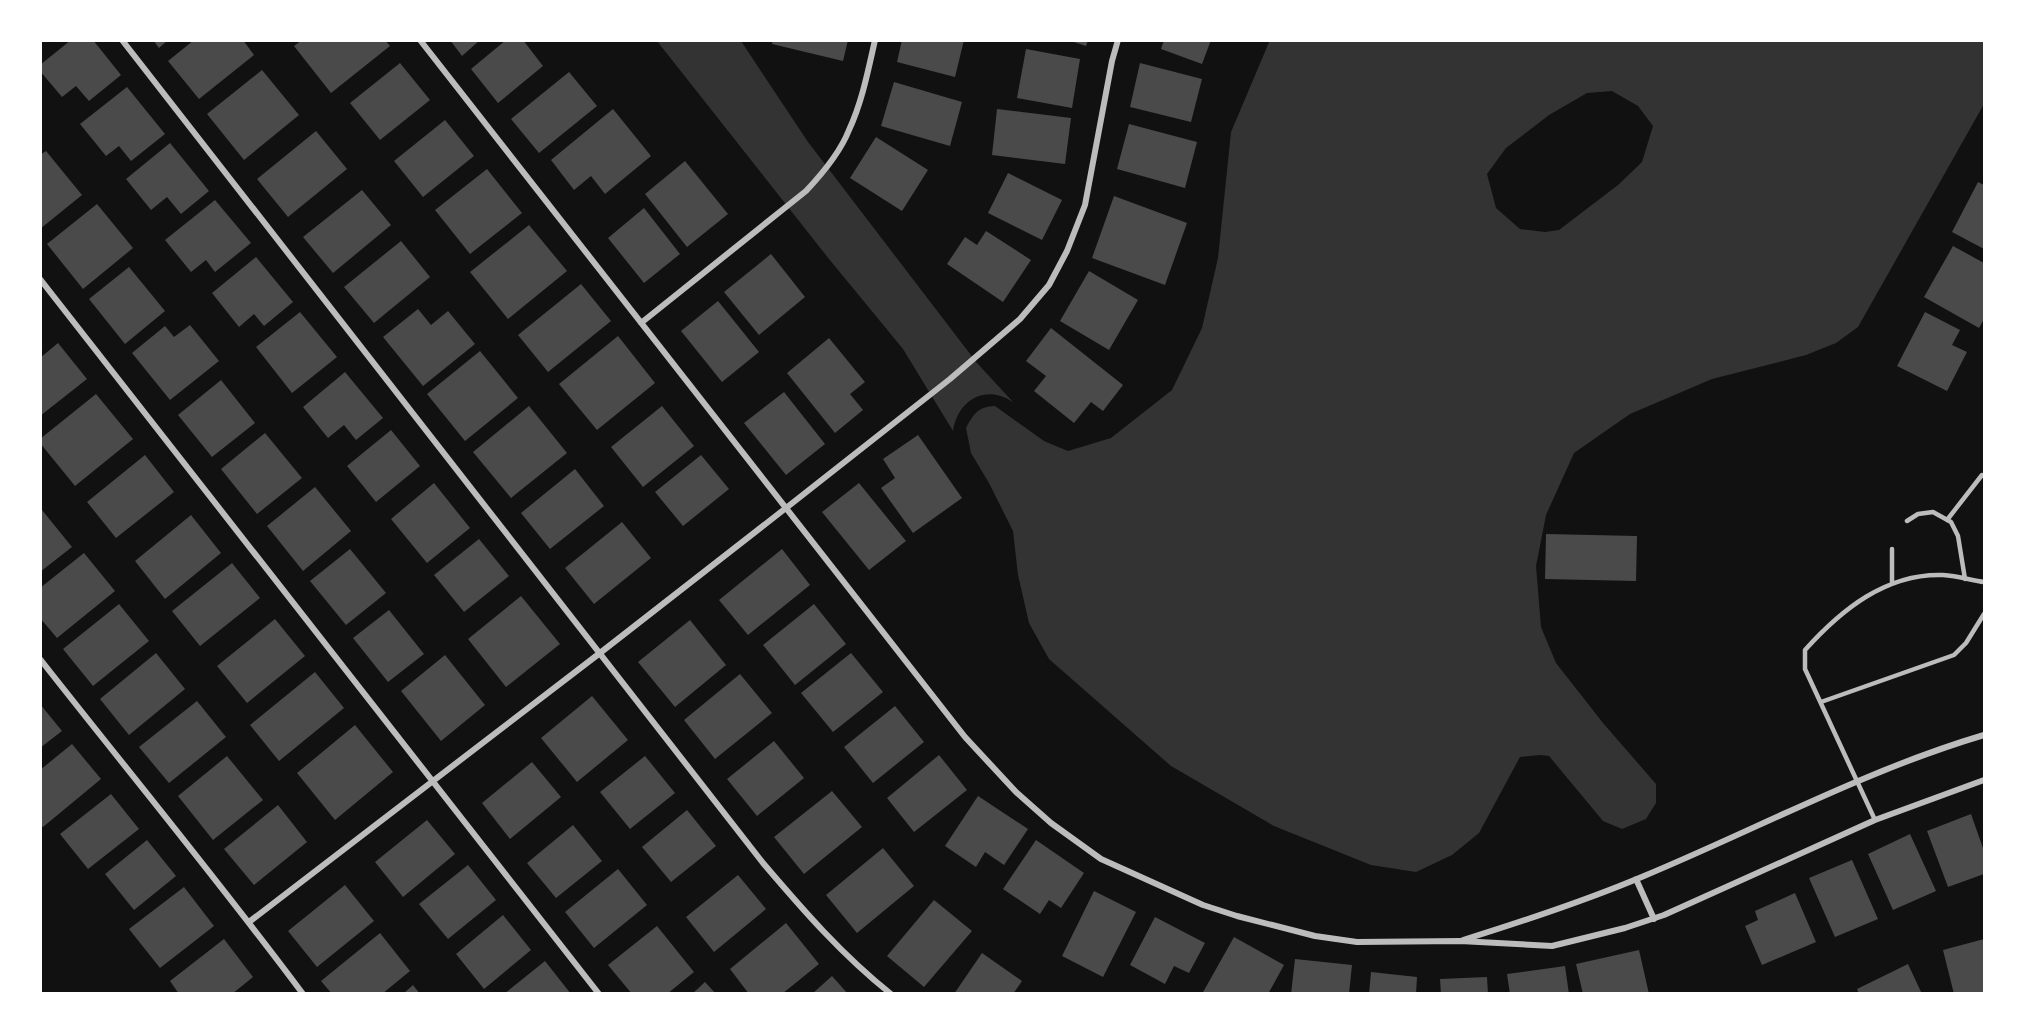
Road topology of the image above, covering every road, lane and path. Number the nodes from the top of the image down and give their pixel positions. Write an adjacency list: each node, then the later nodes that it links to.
1 (122, 40): 16 (street)
2 (420, 40): 6 (street)
3 (875, 40): 6 (street)
4 (1118, 40): 8 (street)
5 (40, 279): 21 (street)
6 (641, 323): 8 (street)
7 (1984, 476): 9 (lane)
8 (786, 508): 16 (street); 27 (street)
9 (1947, 520): 10 (lane); 12 (lane)
10 (1907, 521)
11 (1892, 549): 14 (lane)
12 (1965, 579): 13 (lane); 14 (lane)
13 (1984, 582)
14 (1892, 584): 18 (lane)
15 (1984, 614): 18 (lane)
16 (600, 653): 21 (street); 30 (street)
17 (40, 659): 26 (street)
18 (1821, 702): 22 (lane)
19 (1984, 735): 22 (street)
20 (1984, 780): 23 (street)
21 (434, 781): 26 (street); 29 (street)
22 (1857, 781): 23 (lane); 24 (street)
23 (1875, 820): 25 (street)
24 (1636, 879): 25 (street); 27 (street)
25 (1654, 919): 27 (street)
26 (249, 922): 28 (street)
27 (1460, 942)
28 (303, 993)
29 (599, 993)
30 (891, 993)

